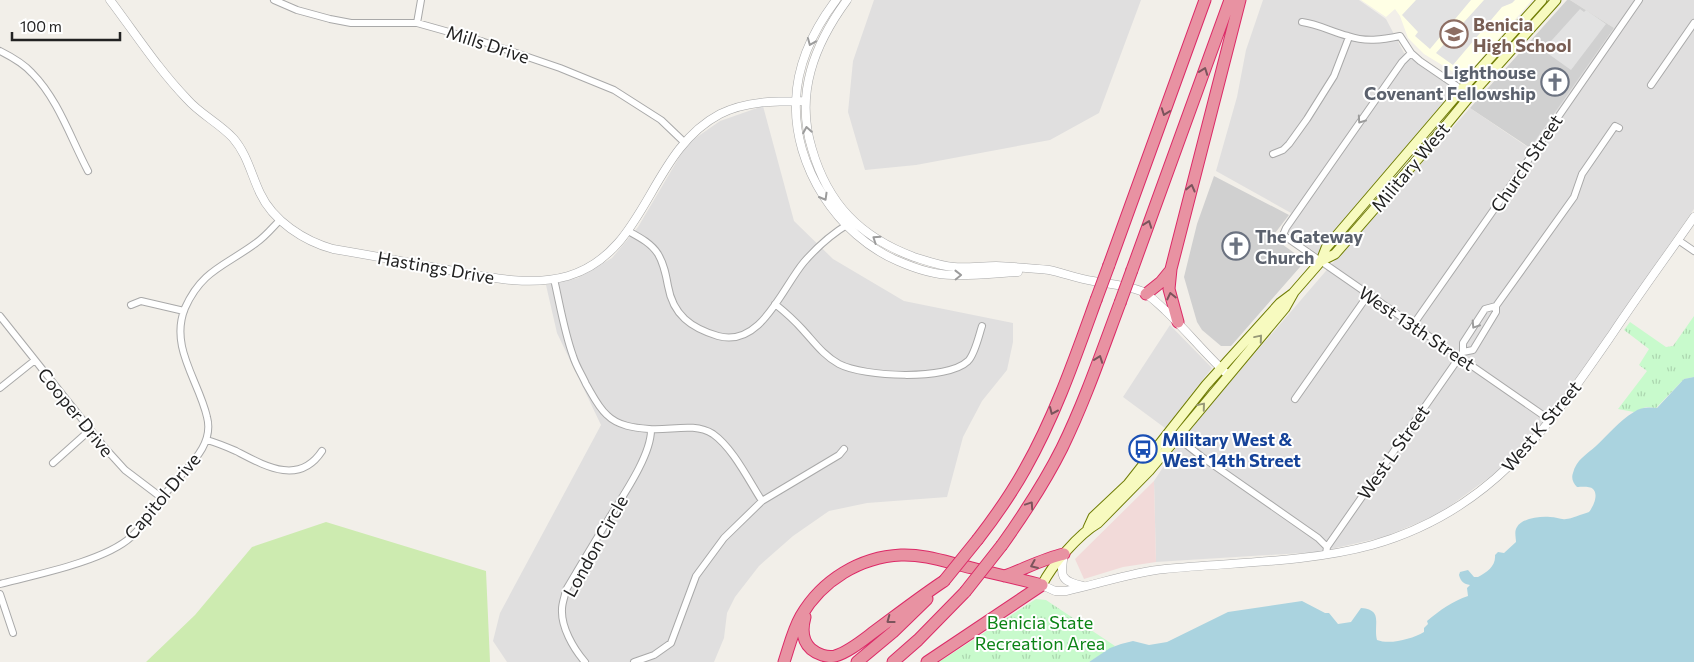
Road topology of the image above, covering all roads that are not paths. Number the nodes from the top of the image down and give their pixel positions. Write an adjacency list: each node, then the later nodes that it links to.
1 (110, 0): 28 (street, Hastings Drive)
2 (274, 0): 13 (street, Mills Drive)
3 (422, 0): 13 (street)
4 (836, 0): 21 (street, one-way to 21)
5 (846, 0): 22 (street)
6 (1205, 0): 70 (highway, one-way to 70, bridge)
7 (1230, 0): 81 (highway, one-way to 7, bridge)
8 (1240, 0): 35 (highway, one-way to 8)
9 (1542, 0): 19 (main road, Military West)
10 (1556, 0): 20 (main road, Military West)
11 (1639, 0): 47 (street, Church Street)
12 (1302, 22): 15 (street)
13 (418, 24): 24 (street, Mills Drive)
14 (1694, 24): 18 (street)
15 (1349, 37): 17 (street); 25 (street)
16 (0, 51): 26 (street)
17 (1411, 53): 19 (street); 34 (street, West 13th Street, one-way to 34)
18 (1651, 85)
19 (1462, 89): 20 (street); 34 (main road, Military West)
20 (1470, 96): 34 (main road, Military West)
21 (796, 101): 22 (street, Hastings Drive); 24 (street, Hastings Drive); 30 (street, one-way to 30)
22 (805, 101): 29 (street, one-way to 22)
23 (1619, 128): 43 (street, West L Street)
24 (684, 142): 31 (street, Hastings Drive)
25 (1272, 154)
26 (88, 171)
27 (1694, 217): 32 (street, West K Street)
28 (280, 220): 37 (street, Hastings Drive); 44 (street, Capitol Drive)
29 (853, 221): 30 (street); 36 (street, one-way to 29)
30 (845, 226): 36 (street, one-way to 36); 41 (street)
31 (628, 230): 37 (street, Hastings Drive); 41 (street)
32 (1678, 240): 33 (street); 55 (street, West K Street)
33 (1694, 251)
34 (1321, 261): 38 (main road, Military West); 40 (street, West 13th Street)
35 (1171, 269): 39 (highway); 46 (highway, one-way to 35)
36 (1050, 271): 39 (street)
37 (554, 279): 57 (street)
38 (1294, 292): 51 (main road, Military West); 52 (main road, Military West, one-way to 38)
39 (1146, 294): 46 (street)
40 (1368, 295): 47 (street, West 13th Street); 54 (street)
41 (775, 304): 48 (street)
42 (131, 305): 44 (street)
43 (1496, 306): 49 (street, West L Street); 49 (street, West L Street, one-way to 49)
44 (184, 311): 60 (street, Capitol Drive)
45 (0, 316): 50 (street, Cooper Drive)
46 (1178, 322): 51 (street)
47 (1413, 325): 49 (street, West 13th Street)
48 (982, 326)
49 (1462, 354): 55 (street, West 13th Street); 67 (street, West L Street)
50 (35, 360): 53 (street); 56 (street, Cooper Drive)
51 (1221, 369): 52 (street); 58 (main road, Military West)
52 (1228, 376): 59 (main road, Military West, one-way to 52)
53 (0, 388)
54 (1295, 400)
55 (1550, 420): 67 (street, West K Street)
56 (90, 430): 63 (street); 64 (street, Cooper Drive)
57 (651, 430): 65 (street); 77 (street, London Circle)
58 (1169, 431): 59 (street); 66 (main road, Military West)
59 (1177, 437): 66 (main road, Military West); 67 (street)
60 (207, 440): 62 (street); 64 (street, Capitol Drive)
61 (844, 448): 65 (street)
62 (322, 451)
63 (53, 464)
64 (162, 498): 71 (street, Capitol Drive)
65 (762, 501): 78 (street)
66 (1088, 528): 68 (main road, Military West)
67 (1326, 550): 73 (street, West K Street)
68 (1064, 554): 69 (highway, one-way to 69); 72 (main road, Military West); 73 (street)
69 (1005, 576): 72 (highway); 75 (highway)
70 (944, 581): 75 (highway, one-way to 75); 80 (highway)
71 (0, 584)
72 (1042, 585): 73 (street, West K Street); 82 (highway)
73 (1088, 587)
74 (0, 594): 76 (street)
75 (807, 608): 79 (highway)
76 (13, 633)
77 (585, 662)
78 (634, 662)
79 (784, 662)
80 (857, 662)
81 (893, 662)
82 (927, 662)

